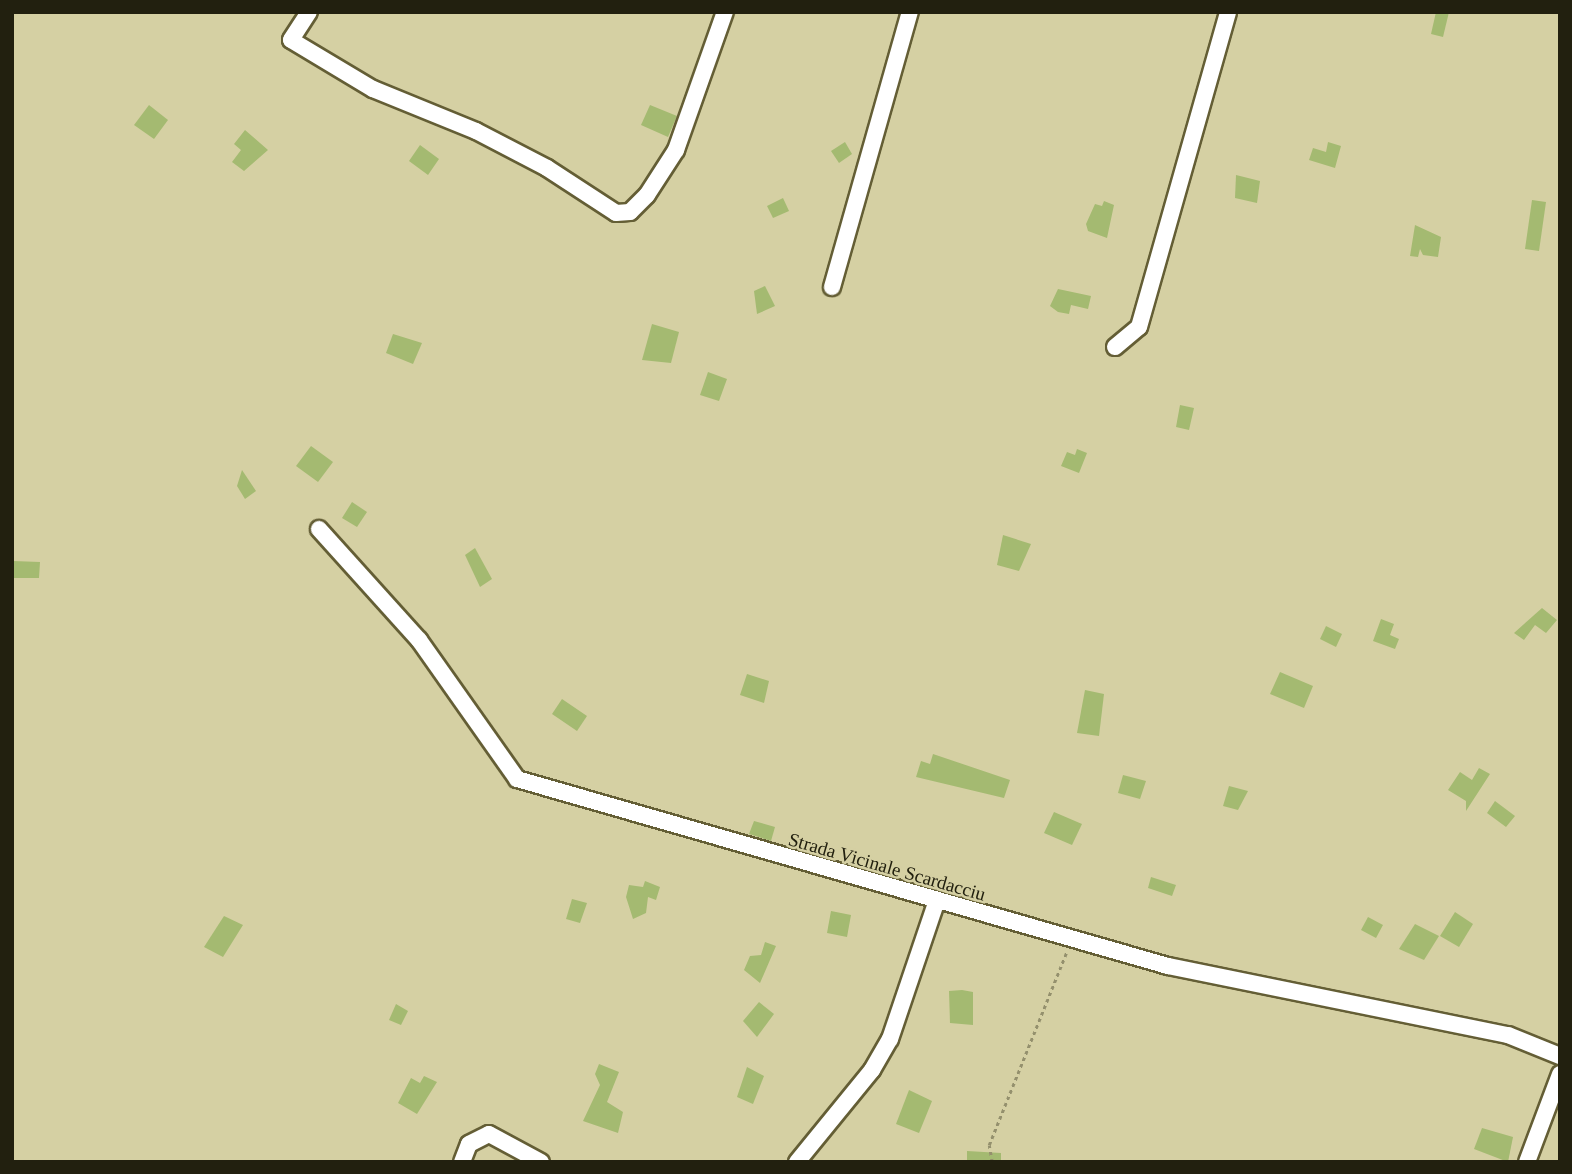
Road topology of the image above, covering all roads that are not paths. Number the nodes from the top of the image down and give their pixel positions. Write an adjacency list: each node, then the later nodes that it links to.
1 (309, 12): 2 (street)
2 (725, 12)
3 (910, 12): 5 (street)
4 (1228, 12): 6 (street)
5 (832, 288)
6 (1115, 347)
7 (319, 529): 8 (street, Strada Vicinale Scardacciu)
8 (942, 905): 9 (street, Strada Vicinale Scardacciu); 13 (street); 14 (street)
9 (1560, 1056)
10 (1560, 1074): 15 (street)
11 (462, 1162): 12 (street)
12 (541, 1162)
13 (797, 1162)
14 (806, 1162)
15 (1527, 1162)

